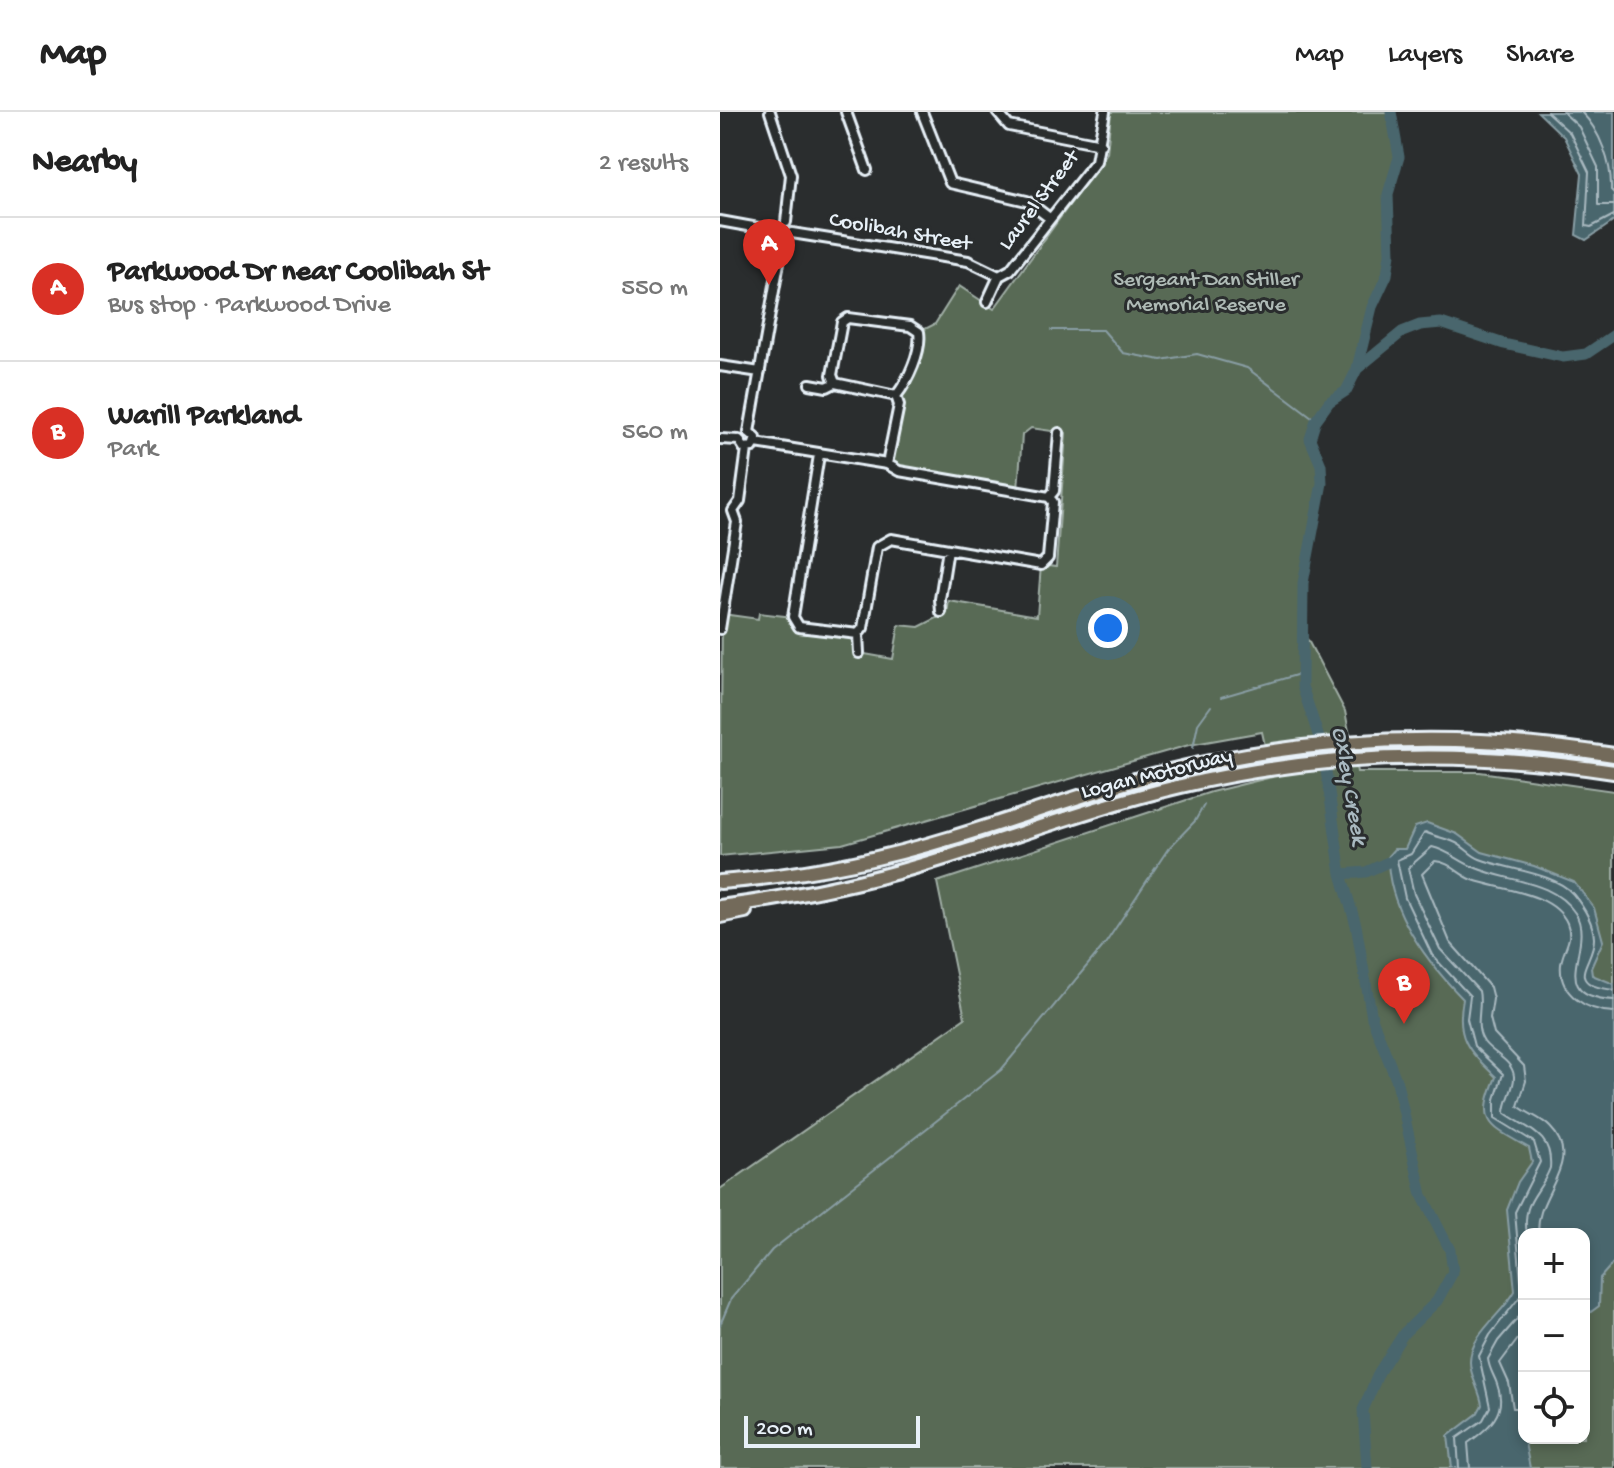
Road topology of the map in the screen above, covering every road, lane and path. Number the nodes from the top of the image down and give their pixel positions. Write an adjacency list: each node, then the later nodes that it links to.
1 (770, 112): 10 (street)
2 (846, 112): 7 (street)
3 (922, 112): 8 (street)
4 (997, 112): 6 (street)
5 (1105, 112): 6 (street, Laurel Street)
6 (1101, 144): 8 (street, Laurel Street)
7 (867, 170)
8 (1048, 217): 14 (street, Laurel Street)
9 (720, 221): 11 (street)
10 (786, 222): 11 (street); 12 (street)
11 (775, 231): 13 (street)
12 (792, 233): 13 (street); 14 (street, Coolibah Street)
13 (783, 240): 17 (street)
14 (999, 276): 15 (street, Laurel Street)
15 (987, 302)
16 (720, 366): 17 (street)
17 (760, 372): 21 (street)
18 (835, 383): 19 (street); 20 (street); 20 (street)
19 (810, 384)
20 (896, 396): 28 (street)
21 (749, 432): 24 (street); 25 (street)
22 (1059, 433): 29 (street)
23 (720, 439): 24 (street)
24 (739, 440): 26 (street)
25 (756, 443): 26 (street); 27 (street)
26 (747, 449): 31 (street)
27 (819, 455): 28 (street); 35 (street)
28 (887, 464): 29 (street)
29 (1049, 497): 32 (street)
30 (720, 509): 31 (street)
31 (733, 511): 34 (street)
32 (948, 549): 33 (street); 35 (street)
33 (941, 612)
34 (720, 629)
35 (858, 634): 36 (street)
36 (859, 653)
37 (1614, 755): 39 (highway, Logan Motorway)
38 (1614, 772): 40 (highway, Logan Motorway)
39 (720, 882)
40 (785, 897): 41 (highway, Logan Motorway); 42 (highway)
41 (720, 907)
42 (720, 916)

